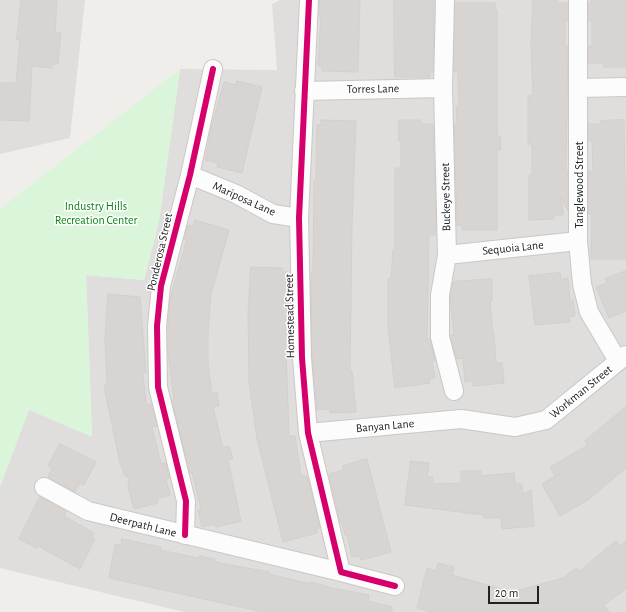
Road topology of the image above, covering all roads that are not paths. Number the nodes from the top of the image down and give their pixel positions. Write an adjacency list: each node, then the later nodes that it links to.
1 (308, 0): 8 (street, Homestead Street)
2 (445, 0): 6 (street, Buckeye Street)
3 (578, 0): 7 (street, Tanglewood Street)
4 (213, 69): 9 (street, Ponderosa Street)
5 (626, 87): 7 (street)
6 (443, 88): 8 (street, Torres Lane); 12 (street, Buckeye Street)
7 (579, 88): 11 (street, Tanglewood Street)
8 (304, 91): 10 (street, Homestead Street)
9 (190, 175): 10 (street, Mariposa Lane); 18 (street, Ponderosa Street)
10 (299, 218): 16 (street, Homestead Street)
11 (578, 241): 12 (street, Sequoia Lane); 13 (street, Tanglewood Street)
12 (447, 255): 14 (street, Buckeye Street)
13 (622, 358): 15 (street, Workman Street)
14 (454, 391)
15 (461, 419): 16 (street, Banyan Lane)
16 (308, 433): 19 (street, Homestead Street)
17 (44, 487): 18 (street, Deerpath Lane)
18 (185, 535): 19 (street, Deerpath Lane)
19 (341, 572): 20 (street)
20 (395, 586)

